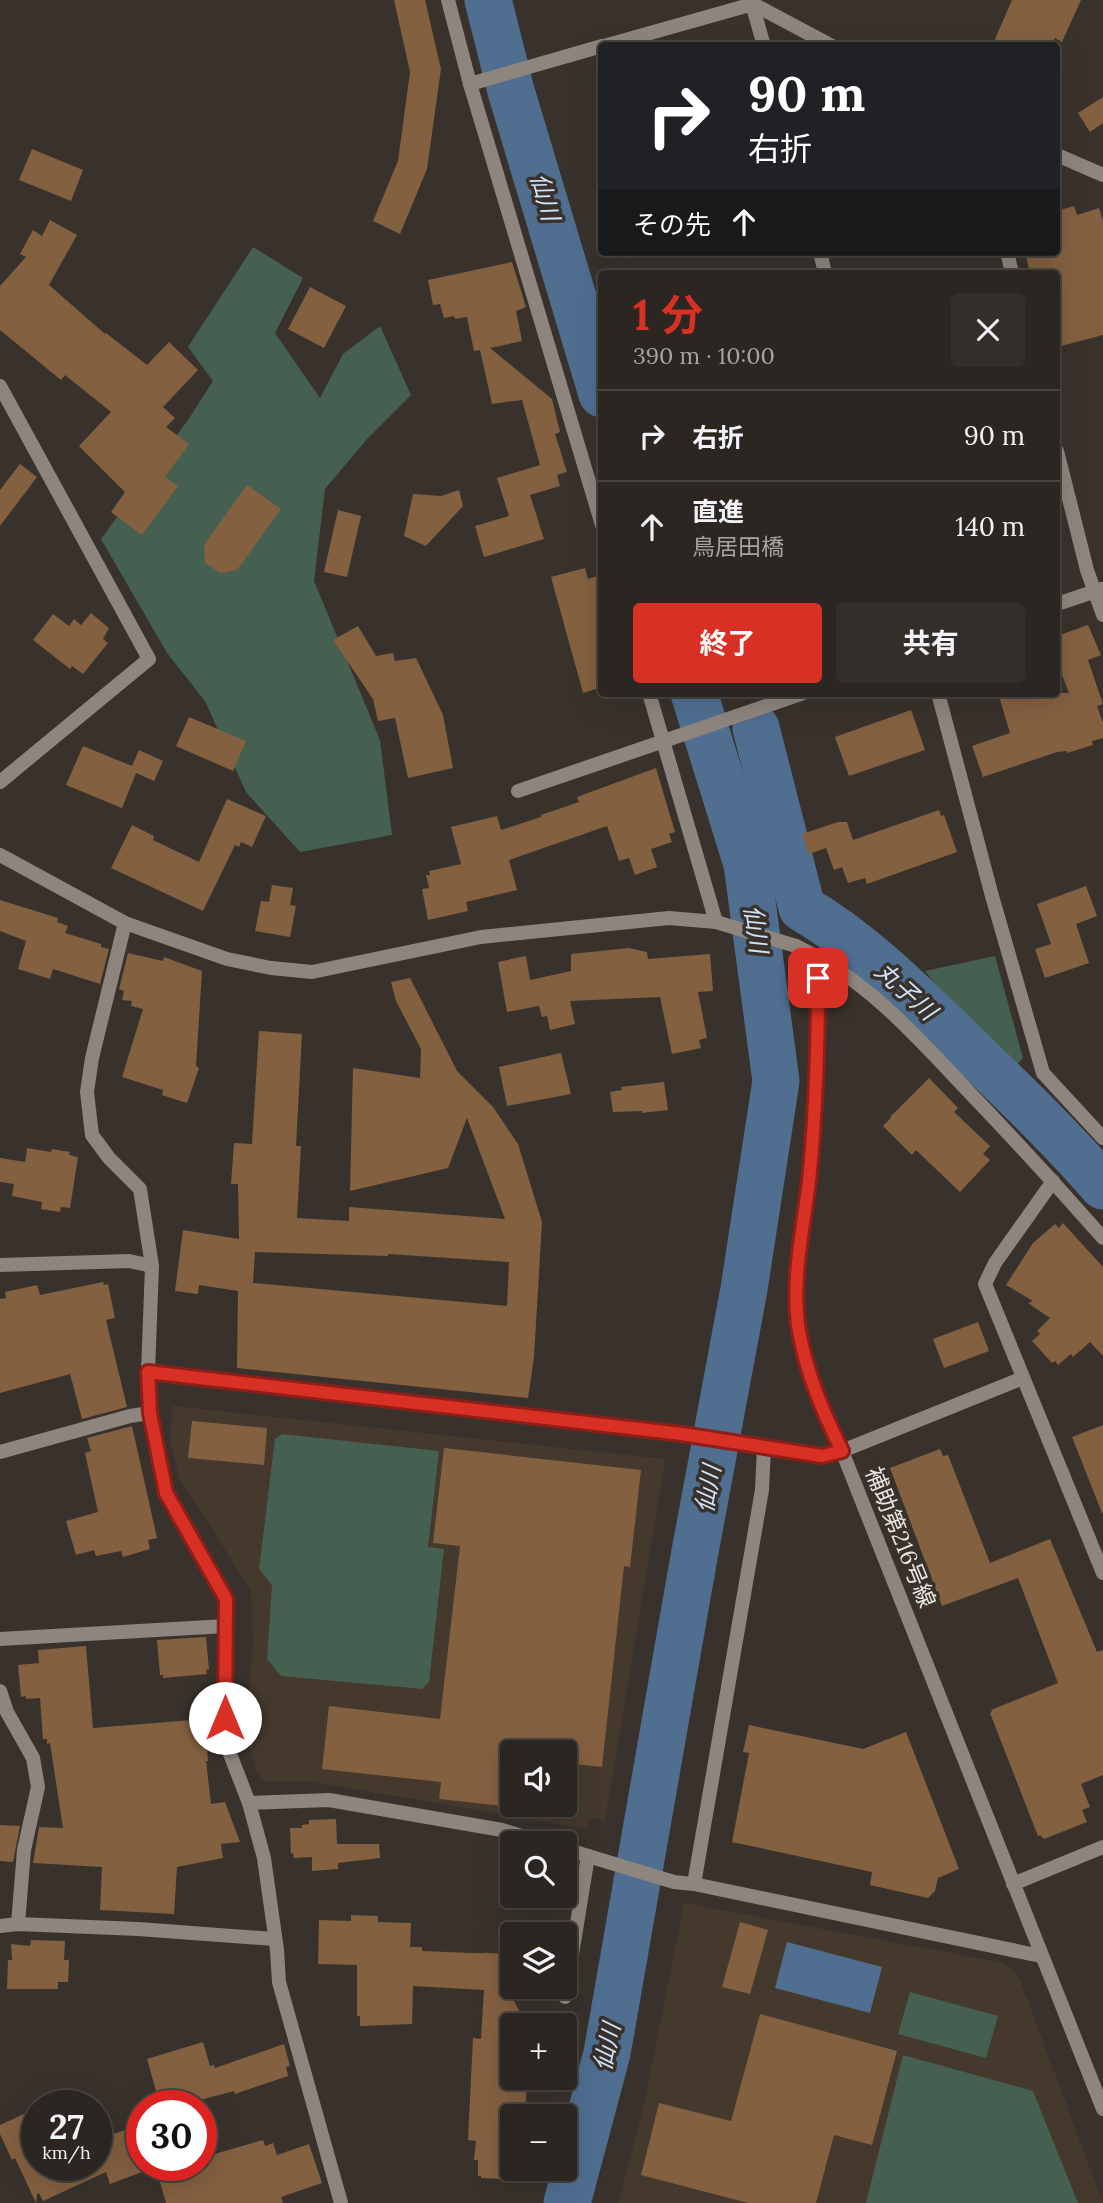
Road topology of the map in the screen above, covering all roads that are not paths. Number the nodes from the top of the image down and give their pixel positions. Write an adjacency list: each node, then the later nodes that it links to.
1 (448, 0): 7 (street)
2 (752, 2): 3 (street); 4 (street); 5 (street)
3 (617, 42)
4 (763, 42)
5 (825, 42)
6 (598, 47): 7 (street)
7 (470, 84): 12 (street)
8 (1060, 156): 9 (street)
9 (1103, 175)
10 (0, 386): 20 (street)
11 (1060, 461): 13 (street)
12 (598, 512)
13 (1099, 590): 14 (street); 15 (street)
14 (1060, 603)
15 (1103, 615)
16 (650, 697): 19 (street)
17 (792, 697): 19 (street)
18 (939, 697): 26 (street)
19 (663, 742): 21 (street); 23 (street)
20 (0, 782)
21 (518, 791)
22 (0, 855): 24 (street)
23 (716, 922): 24 (street); 25 (street)
24 (125, 923): 30 (street)
25 (818, 956): 27 (street); 35 (street, 補助第216号線)
26 (1103, 1138)
27 (1053, 1181): 28 (street); 32 (street)
28 (1103, 1238)
29 (0, 1265): 30 (street)
30 (152, 1266): 31 (street)
31 (148, 1372): 33 (street); 34 (street)
32 (1023, 1378): 35 (street); 37 (street)
33 (150, 1413): 36 (street); 38 (street)
34 (757, 1446): 35 (street); 46 (street)
35 (842, 1451): 47 (street, 補助第216号線)
36 (0, 1452)
37 (1103, 1573)
38 (226, 1626): 39 (street); 41 (street)
39 (0, 1639)
40 (0, 1691): 49 (street)
41 (249, 1802): 42 (street); 51 (street)
42 (508, 1831)
43 (1103, 1847): 47 (street)
44 (577, 1853): 45 (street)
45 (588, 1856): 46 (street); 48 (street)
46 (694, 1884): 52 (street)
47 (1013, 1884): 52 (street, 補助第216号線)
48 (577, 1923)
49 (18, 1924): 50 (street); 51 (street)
50 (0, 1926)
51 (274, 1939): 54 (street)
52 (1041, 1956): 53 (street, 補助第216号線)
53 (1103, 2109)
54 (341, 2203)

